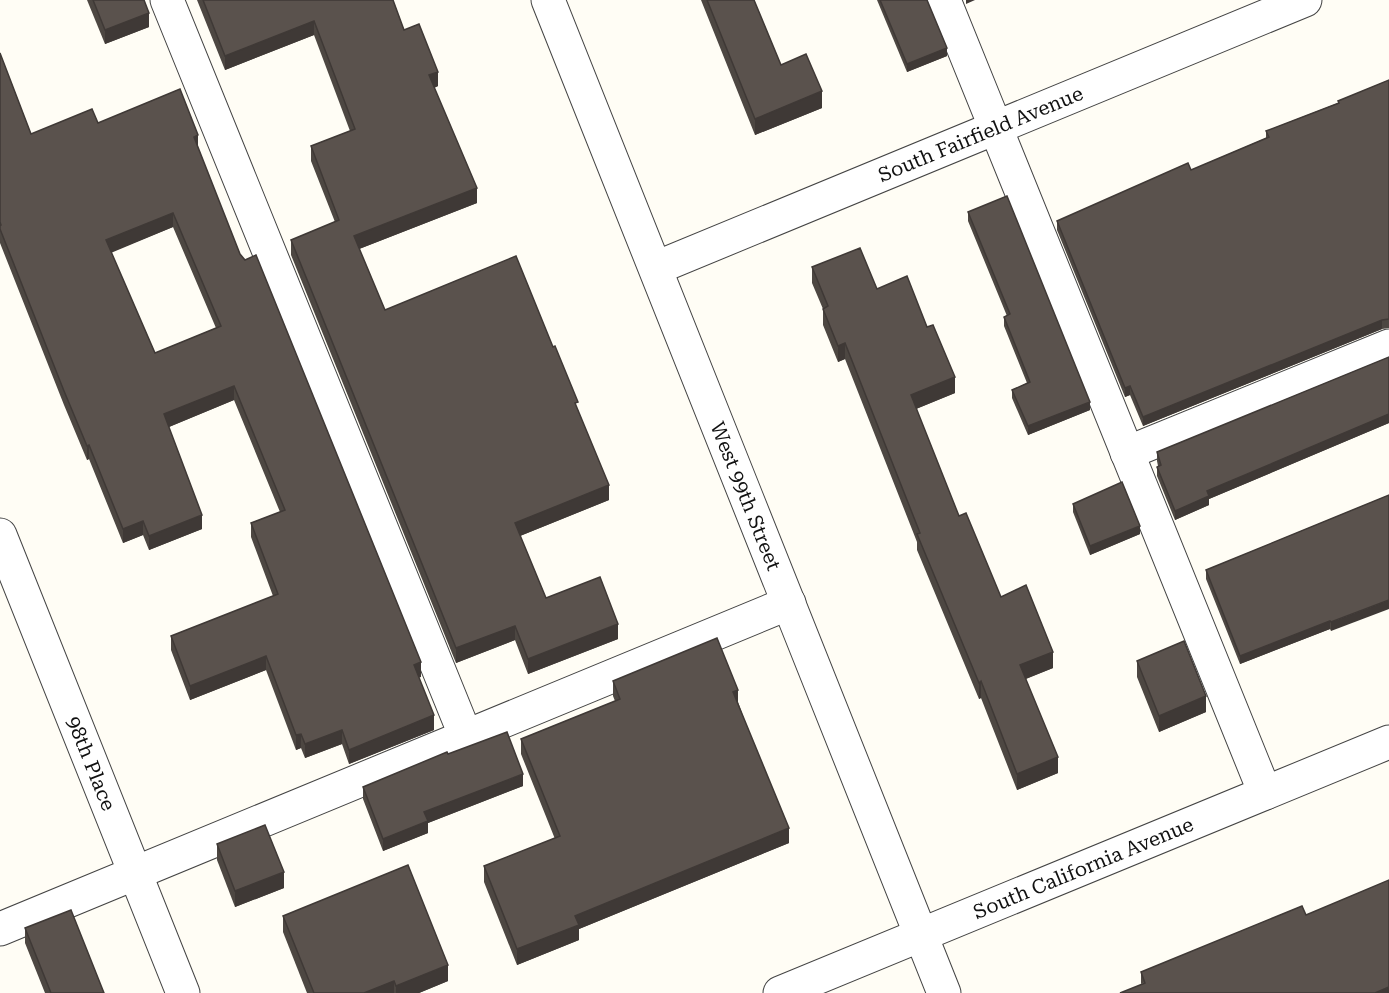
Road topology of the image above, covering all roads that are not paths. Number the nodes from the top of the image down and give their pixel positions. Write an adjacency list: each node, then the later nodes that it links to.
1 (167, 0): 11 (street)
2 (548, 0): 6 (street, West 99th Street)
3 (944, 0): 5 (street)
4 (1305, 0): 5 (street, South Fairfield Avenue)
5 (995, 128): 6 (street, South Fairfield Avenue); 8 (street)
6 (656, 268): 10 (street, West 99th Street)
7 (1389, 346): 8 (street)
8 (1127, 453): 13 (street)
9 (0, 535): 14 (street, 98th Place)
10 (789, 603): 11 (street); 16 (street, West 99th Street)
11 (466, 737): 14 (street)
12 (1389, 742): 13 (street, South California Avenue)
13 (1265, 793): 16 (street, South California Avenue)
14 (135, 874): 15 (street); 17 (street, 98th Place)
15 (0, 929)
16 (920, 935): 18 (street, South California Avenue); 19 (street, West 99th Street)
17 (183, 993)
18 (780, 993)
19 (944, 993)

